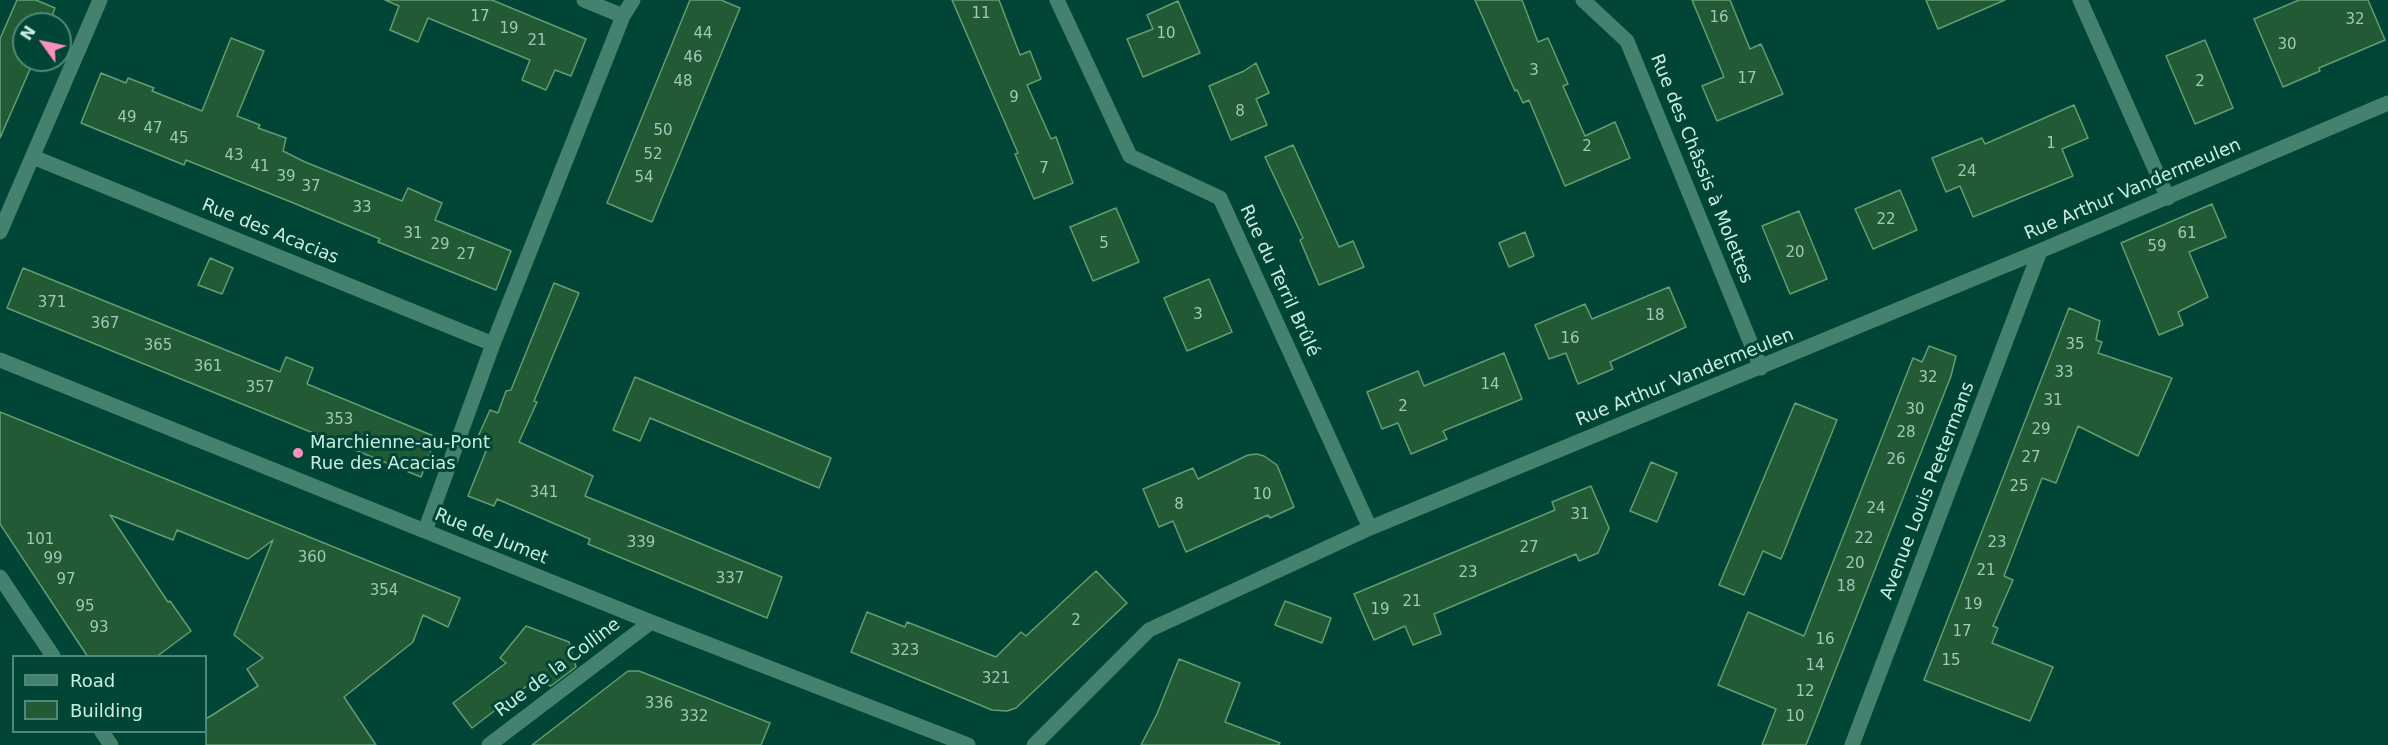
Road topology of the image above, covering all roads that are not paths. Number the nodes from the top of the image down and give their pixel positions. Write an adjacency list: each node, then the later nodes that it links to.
1 (100, 0): 9 (street)
2 (584, 0): 7 (street)
3 (633, 0): 7 (street)
4 (1057, 0): 16 (street, Rue du Terril Brûlé)
5 (1583, 0): 15 (street, Rue des Châssis à Molettes)
6 (2080, 0): 10 (street)
7 (623, 16): 13 (street)
8 (2388, 103): 10 (street, Rue Arthur Vandermeulen)
9 (33, 157): 11 (street); 13 (street, Rue des Acacias)
10 (2168, 198): 12 (street, Rue Arthur Vandermeulen)
11 (0, 232)
12 (2040, 251): 15 (street, Rue Arthur Vandermeulen); 24 (street, Avenue Louis Peetermans)
13 (493, 344): 17 (street)
14 (0, 360): 17 (street, Rue de Jumet)
15 (1761, 368): 16 (street, Rue Arthur Vandermeulen)
16 (1370, 528): 23 (street, Rue Arthur Vandermeulen)
17 (425, 531): 19 (street, Rue de Jumet)
18 (0, 577): 20 (street)
19 (651, 622): 21 (street, Rue de la Colline); 22 (street, Rue de Jumet)
20 (52, 655)
21 (489, 745)
22 (968, 745)
23 (1034, 745)
24 (1852, 745)

